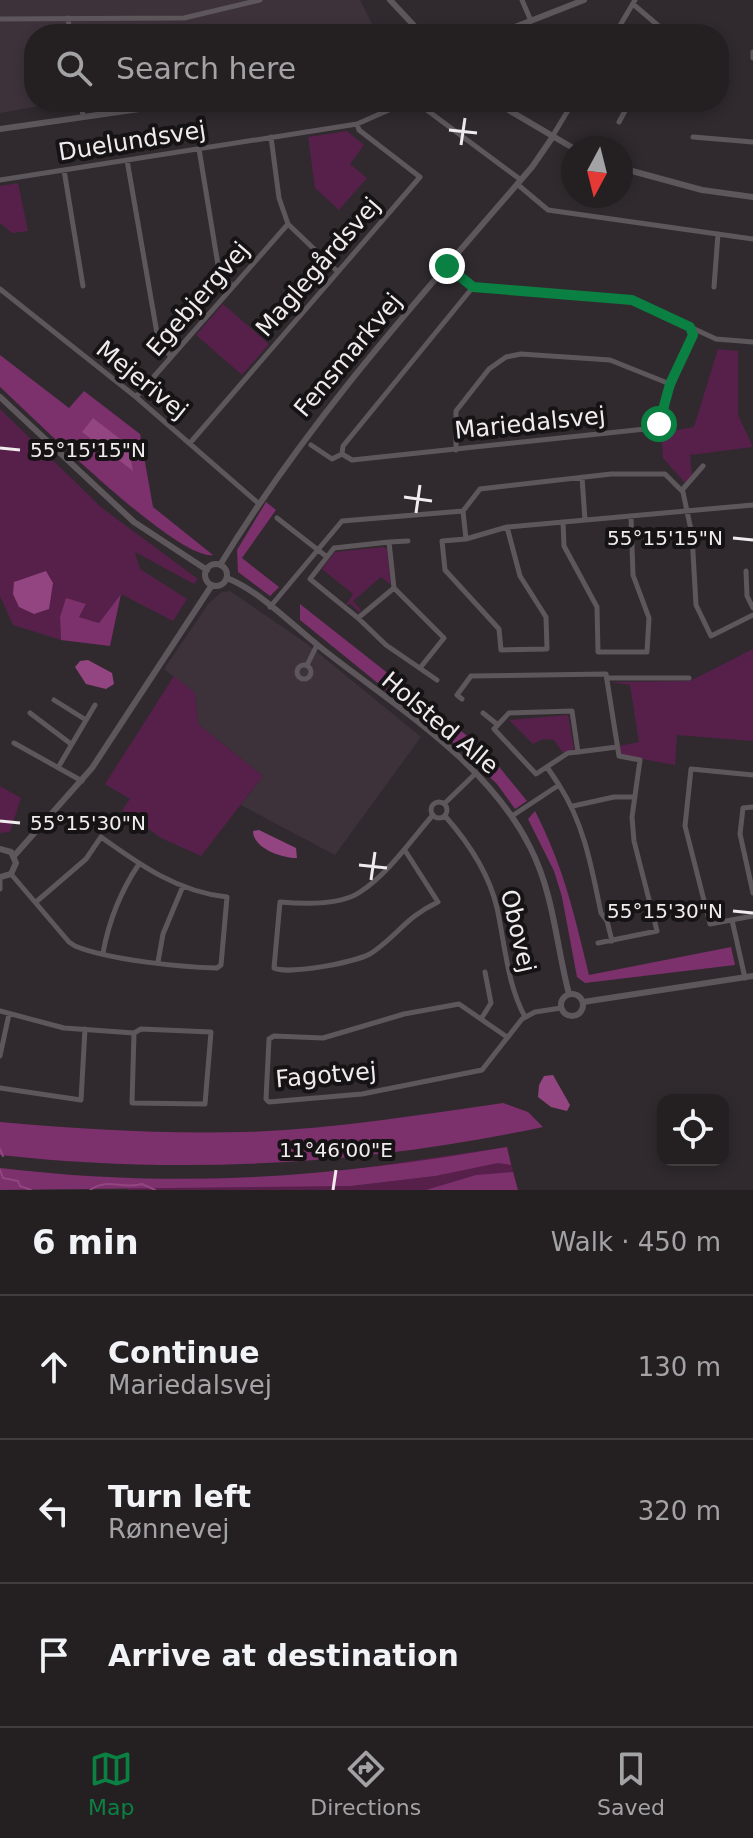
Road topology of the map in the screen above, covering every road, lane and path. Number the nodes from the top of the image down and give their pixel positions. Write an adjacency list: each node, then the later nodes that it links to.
1 (260, 0): 6 (street)
2 (390, 0): 10 (street)
3 (522, 0): 8 (street)
4 (584, 0): 8 (street)
5 (634, 2): 12 (street); 13 (street)
6 (68, 18): 7 (street); 9 (street)
7 (0, 19)
8 (531, 21): 11 (street)
9 (69, 24)
10 (413, 24)
11 (523, 24)
12 (621, 24)
13 (657, 24)
14 (753, 52): 15 (street)
15 (753, 58)
16 (82, 112): 23 (street)
17 (113, 112): 23 (street)
18 (384, 112): 25 (street, Duelundsvej)
19 (429, 112): 37 (street)
20 (511, 112): 29 (street)
21 (567, 112): 29 (street, Fensmarkvej)
22 (624, 112): 24 (street)
23 (83, 116): 26 (street)
24 (619, 122)
25 (357, 124): 27 (street, Duelundsvej); 43 (street, Maglegårdsvej)
26 (0, 129)
27 (271, 137): 32 (street, Duelundsvej); 39 (street)
28 (693, 137): 31 (street)
29 (552, 138): 30 (street); 37 (street, Fensmarkvej)
30 (561, 142)
31 (753, 142)
32 (199, 149): 33 (street, Duelundsvej); 45 (street)
33 (127, 160): 34 (street, Duelundsvej); 51 (street)
34 (64, 170): 36 (street, Duelundsvej); 44 (street)
35 (633, 171): 38 (street)
36 (0, 180)
37 (519, 182): 40 (street); 42 (street, Fensmarkvej)
38 (753, 197)
39 (288, 224): 43 (street); 45 (street, Egebjergvej)
40 (718, 234): 41 (street); 47 (street)
41 (753, 239)
42 (447, 266): 46 (street); 62 (street, Fensmarkvej)
43 (338, 272): 55 (street, Maglegårdsvej)
44 (83, 286)
45 (233, 286): 51 (street, Egebjergvej)
46 (473, 287): 49 (street); 58 (street)
47 (714, 287)
48 (0, 289): 54 (street, Mejerivej)
49 (694, 331): 50 (street); 52 (street, Mariedalsvej)
50 (753, 342)
51 (171, 357): 54 (street, Egebjergvej)
52 (670, 384): 57 (street, Mariedalsvej); 57 (street)
53 (0, 397): 77 (street)
54 (136, 397): 55 (street, Mejerivej)
55 (190, 443): 62 (street, Mejerivej)
56 (311, 445): 58 (street, Mariedalsvej)
57 (456, 450): 58 (street, Mariedalsvej)
58 (342, 454)
59 (703, 466): 61 (street)
60 (582, 477): 61 (street); 64 (street); 68 (street)
61 (682, 490): 65 (street)
62 (258, 503): 76 (street, Fensmarkvej)
63 (753, 505): 65 (street)
64 (463, 511): 71 (street); 74 (street)
65 (686, 513): 66 (street); 84 (street)
66 (631, 517): 68 (street); 69 (street)
67 (277, 518): 74 (street)
68 (585, 520): 69 (street)
69 (563, 522): 70 (street)
70 (507, 527): 71 (street); 71 (street)
71 (466, 539)
72 (408, 541): 73 (street)
73 (389, 542): 75 (street); 81 (street)
74 (316, 549): 75 (street); 82 (street)
75 (327, 557): 85 (street)
76 (220, 565): 77 (street); 79 (street)
77 (207, 570): 80 (street)
78 (746, 571): 83 (street)
79 (227, 578): 80 (street); 82 (street, Holsted Alle)
80 (212, 585): 107 (street)
81 (394, 588): 85 (street); 88 (street)
82 (270, 607): 86 (street, Holsted Alle)
83 (753, 608)
84 (753, 615)
85 (358, 618): 88 (street)
86 (317, 645): 87 (street); 105 (street, Holsted Alle)
87 (307, 665)
88 (420, 668): 91 (street)
89 (607, 678): 90 (street); 92 (street); 101 (street)
90 (689, 678)
91 (437, 680)
92 (462, 699)
93 (54, 700): 97 (street)
94 (95, 705): 97 (street)
95 (30, 713): 100 (street)
96 (483, 713): 98 (street)
97 (86, 720): 100 (street)
98 (498, 725): 102 (street); 104 (street)
99 (14, 743): 103 (street)
100 (71, 744): 103 (street)
101 (617, 747): 102 (street); 109 (street)
102 (578, 752): 104 (street)
103 (59, 766): 107 (street)
104 (547, 767): 108 (street)
105 (476, 773): 110 (street); 115 (street, Holsted Alle)
106 (753, 775): 127 (street)
107 (83, 781): 118 (street)
108 (559, 785): 111 (street); 115 (street)
109 (635, 797): 111 (street); 128 (street)
110 (444, 804): 113 (street); 114 (street)
111 (573, 806): 128 (street)
112 (753, 807): 124 (street)
113 (433, 815): 114 (street); 117 (street)
114 (445, 816): 139 (street, Obovej)
115 (512, 816): 134 (street, Holsted Alle)
116 (0, 849): 118 (street)
117 (406, 852): 117 (street)
118 (14, 856): 120 (street)
119 (139, 864): 122 (street); 125 (street); 130 (street)
120 (11, 874): 121 (street); 125 (street)
121 (0, 878): 123 (street)
122 (183, 886): 131 (street); 131 (street)
123 (0, 889)
124 (753, 893)
125 (36, 902): 130 (street)
126 (753, 916): 127 (street)
127 (732, 920): 133 (street)
128 (612, 941): 129 (street)
129 (598, 943)
130 (103, 953): 131 (street)
131 (158, 962)
132 (485, 972): 140 (street)
133 (749, 977): 135 (street)
134 (569, 994): 135 (street); 136 (street)
135 (583, 1002): 136 (street)
136 (561, 1008): 139 (street)
137 (0, 1011): 138 (street)
138 (9, 1014): 141 (street); 144 (street)
139 (525, 1017): 143 (street, Fagotvej)
140 (481, 1019): 143 (street, Fagotvej); 143 (street, Fagotvej)
141 (85, 1029): 142 (street); 145 (street)
142 (134, 1033): 142 (street)
143 (507, 1037)
144 (0, 1056)
145 (0, 1088)

